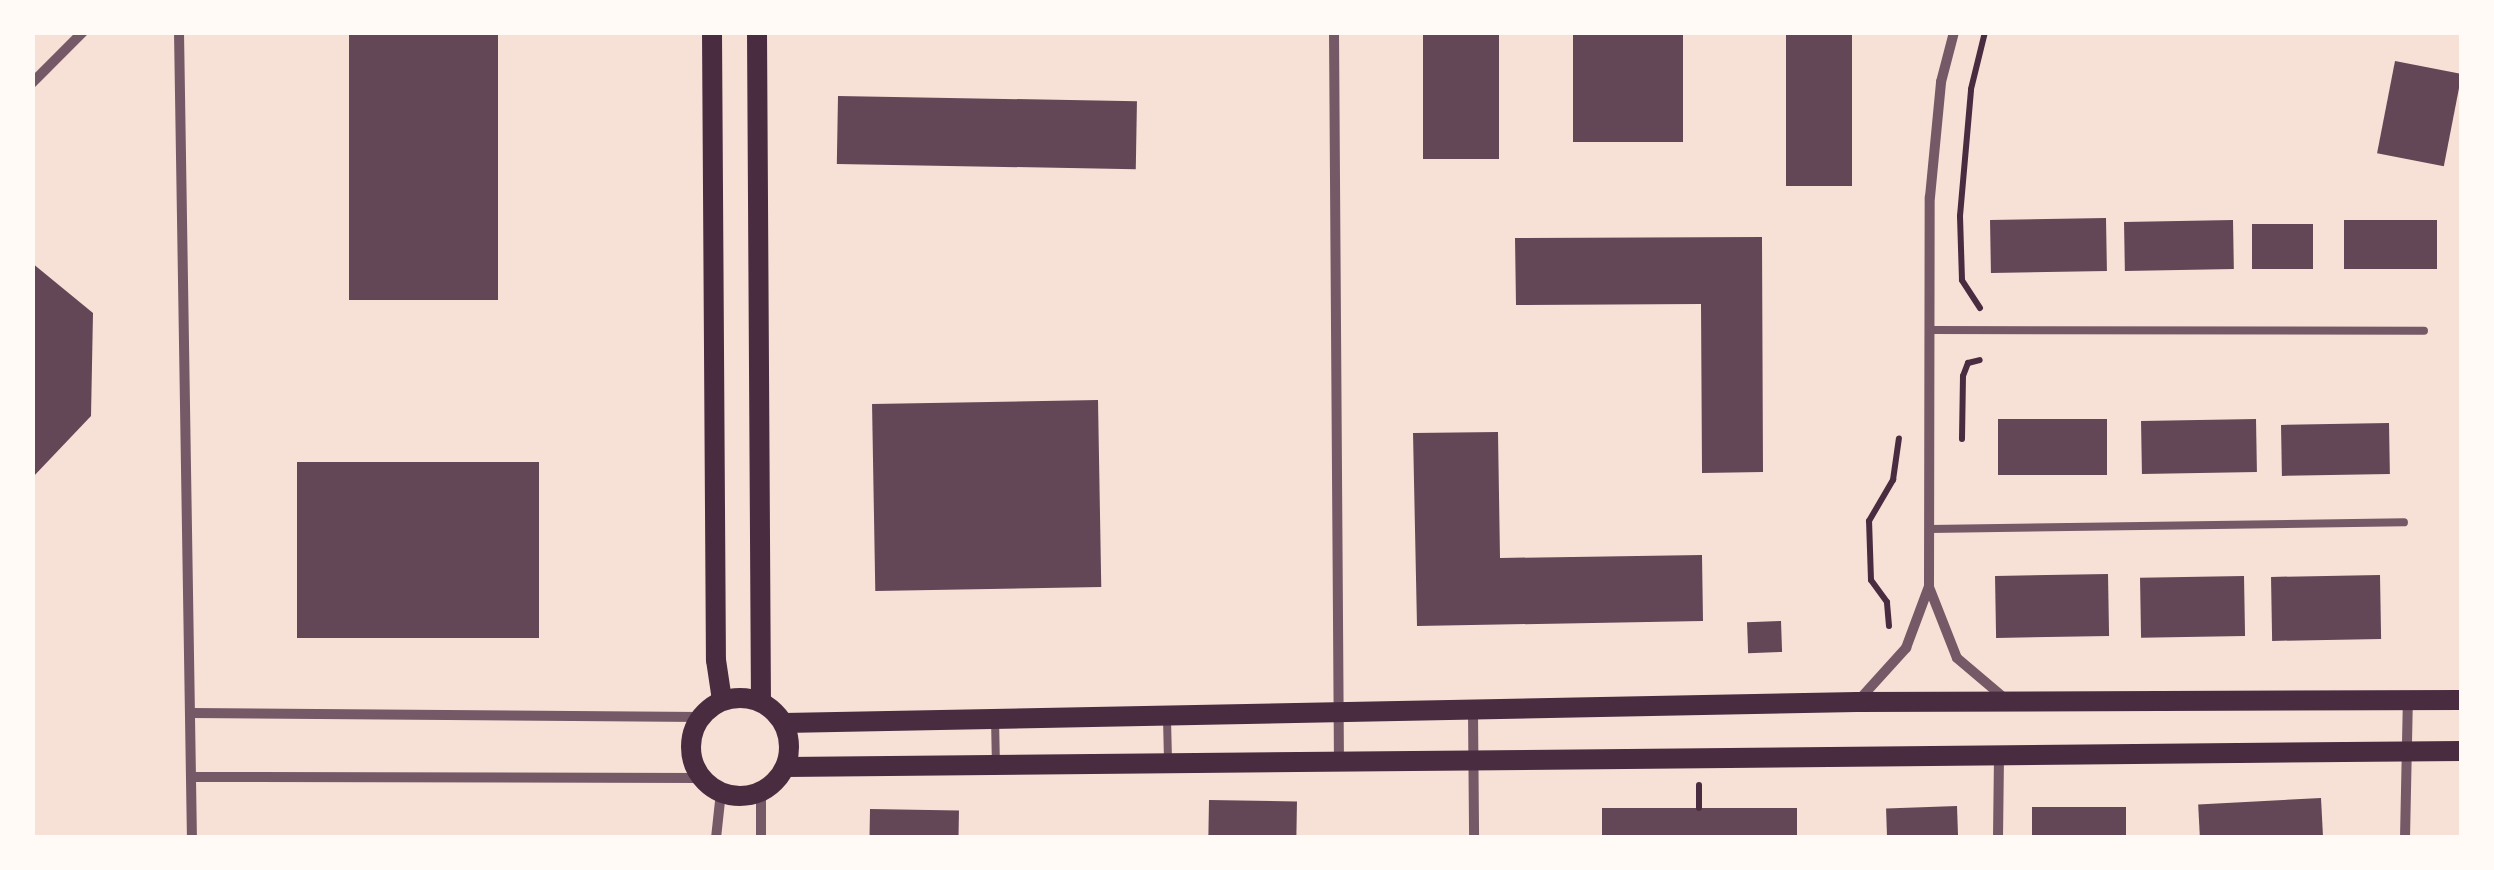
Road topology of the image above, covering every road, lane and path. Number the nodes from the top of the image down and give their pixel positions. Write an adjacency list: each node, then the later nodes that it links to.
1 (83, 32): 8 (street)
2 (179, 32): 26 (street)
3 (712, 32): 20 (main road)
4 (758, 32): 23 (main road)
5 (1334, 32): 27 (street)
6 (1954, 32): 10 (street)
7 (1985, 32): 9 (path)
8 (32, 84)
9 (1980, 308)
10 (1931, 330): 11 (lane); 16 (street)
11 (2424, 332)
12 (1980, 360): 14 (path)
13 (1898, 438): 18 (path)
14 (1962, 439)
15 (2404, 522): 16 (lane)
16 (1930, 528): 17 (street)
17 (1929, 586): 22 (street); 24 (street)
18 (1886, 633)
19 (2408, 699): 21 (main road); 22 (main road); 32 (street)
20 (722, 700): 23 (main road); 28 (main road)
21 (2462, 700)
22 (2010, 701): 24 (main road)
23 (761, 702): 31 (main road)
24 (1856, 702): 25 (main road)
25 (1473, 712): 27 (main road); 35 (street)
26 (191, 713): 28 (street); 40 (street)
27 (1339, 713): 29 (main road); 37 (street)
28 (701, 716): 41 (main road)
29 (1167, 717): 30 (main road); 36 (lane)
30 (995, 720): 31 (main road); 38 (lane)
31 (784, 723): 39 (main road)
32 (2408, 751): 33 (main road); 34 (main road); 49 (street)
33 (2462, 751)
34 (1999, 757): 35 (main road); 48 (street)
35 (1473, 762): 37 (main road); 47 (street)
36 (1168, 764): 37 (main road); 38 (main road)
37 (1339, 764)
38 (996, 766): 39 (main road)
39 (786, 767): 43 (main road)
40 (192, 778): 41 (street); 44 (street)
41 (702, 778): 42 (main road)
42 (721, 792): 43 (main road); 45 (street)
43 (761, 792): 46 (street)
44 (192, 838)
45 (716, 838)
46 (761, 838)
47 (1474, 838)
48 (1998, 838)
49 (2406, 838)

